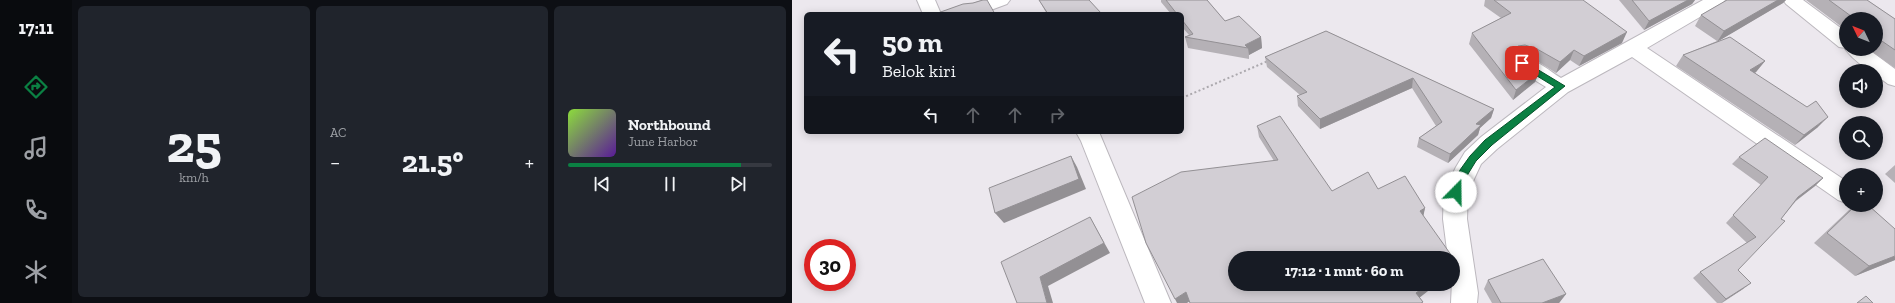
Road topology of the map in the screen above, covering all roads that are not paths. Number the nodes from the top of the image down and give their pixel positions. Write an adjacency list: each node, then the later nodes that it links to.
1 (926, 0): 5 (street)
2 (1001, 0): 6 (street)
3 (1716, 0): 8 (street)
4 (1792, 0): 7 (street)
5 (931, 12)
6 (968, 12)
7 (1839, 37)
8 (1633, 48): 12 (street); 14 (street)
9 (1864, 56): 11 (street)
10 (1522, 63): 12 (street)
11 (1895, 79)
12 (1561, 86): 16 (street)
13 (1088, 134): 15 (street)
14 (1839, 188)
15 (1158, 303)
16 (1464, 303)

